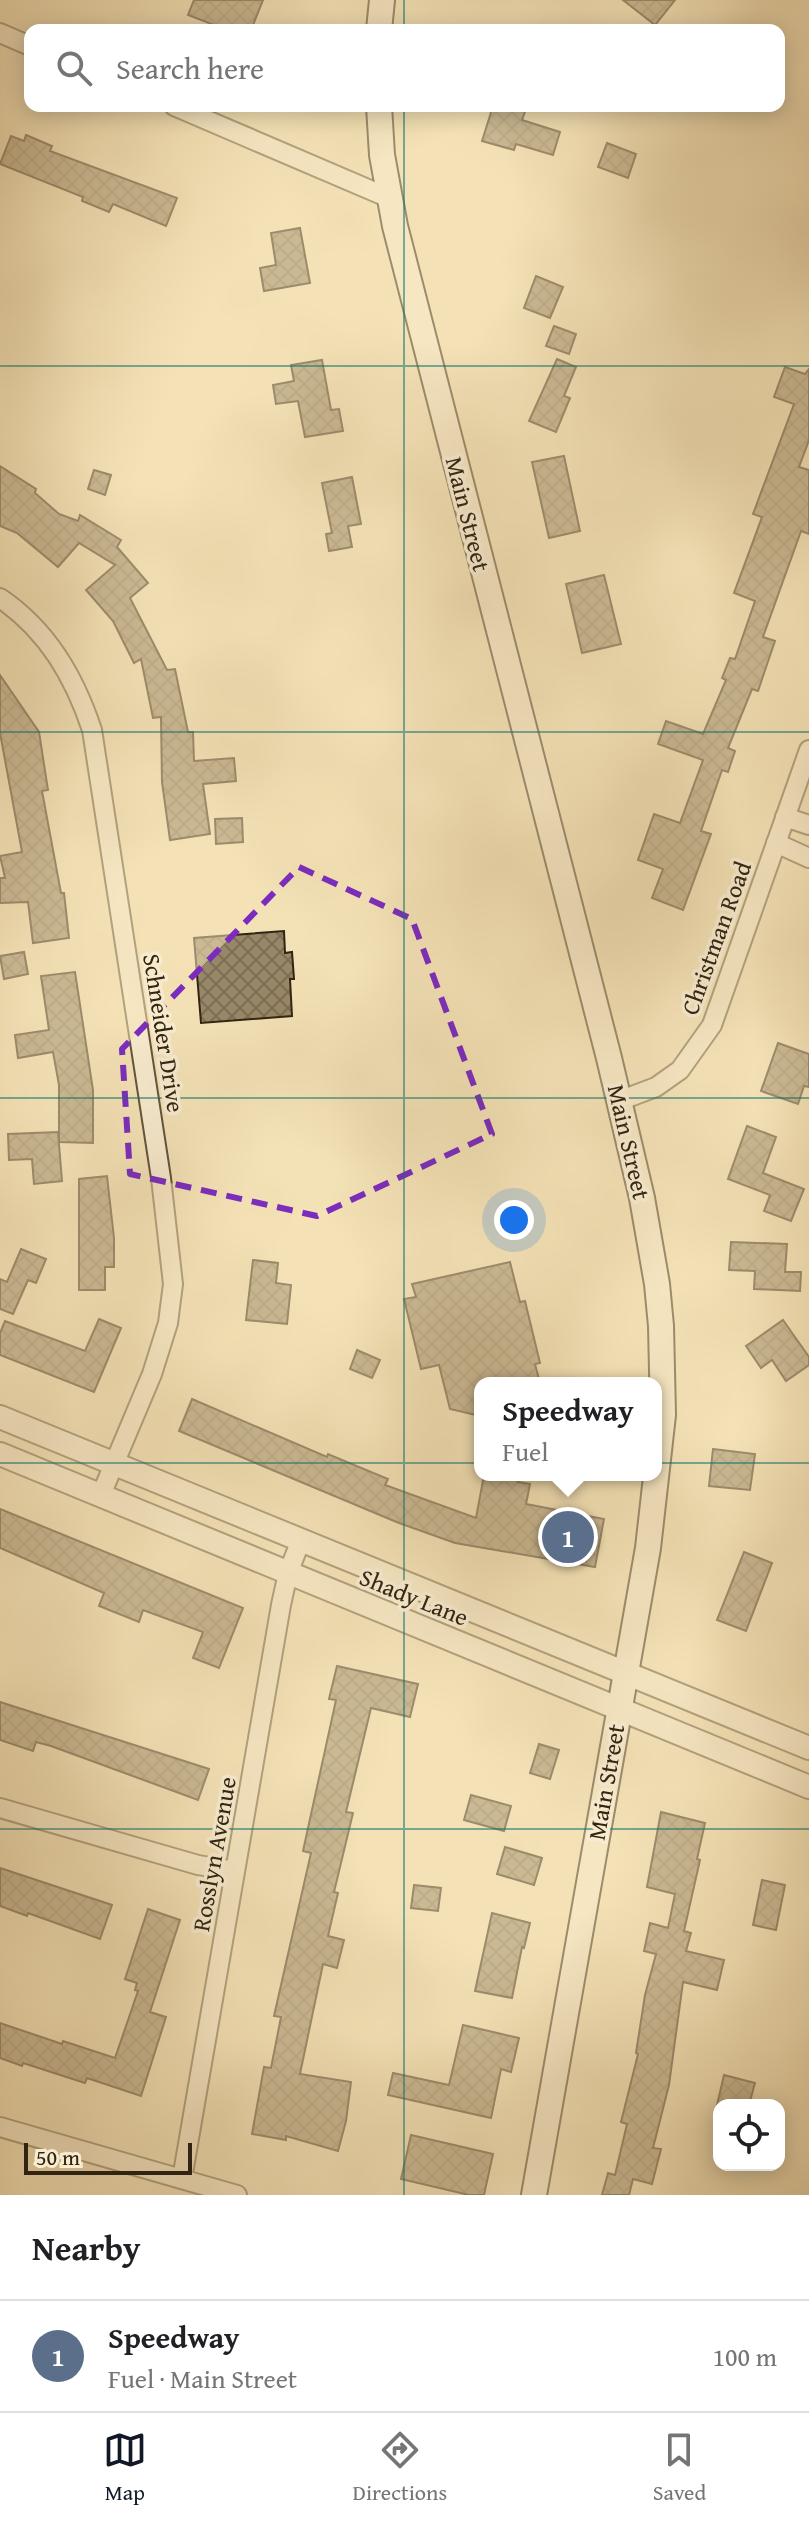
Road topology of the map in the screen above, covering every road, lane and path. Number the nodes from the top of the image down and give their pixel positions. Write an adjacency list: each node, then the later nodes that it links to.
1 (382, 0): 2 (main road)
2 (380, 24)
3 (0, 33): 4 (street)
4 (24, 43)
5 (188, 112): 7 (street)
6 (379, 112): 7 (main road, Main Street)
7 (389, 198): 14 (main road, Main Street)
8 (0, 598): 20 (street, Schneider Drive)
9 (809, 750): 10 (street, Christman Road)
10 (785, 817): 11 (street); 12 (street, Christman Road)
11 (809, 825)
12 (776, 843): 13 (street); 14 (street, Christman Road)
13 (809, 858)
14 (619, 1101): 15 (main road, Main Street)
15 (661, 1377)
16 (662, 1393): 18 (main road, Main Street)
17 (0, 1417): 20 (street, Shady Lane)
18 (662, 1424)
19 (0, 1454): 22 (street, Shady Lane)
20 (115, 1463): 22 (street, Schneider Drive); 23 (street, Shady Lane)
21 (656, 1481): 27 (main road, Main Street)
22 (101, 1495): 24 (street, Shady Lane)
23 (301, 1540): 24 (street, Rosslyn Avenue); 25 (street, Shady Lane)
24 (288, 1573): 26 (street, Shady Lane); 32 (street, Rosslyn Avenue)
25 (522, 1630): 26 (street); 27 (street, Shady Lane)
26 (508, 1663): 28 (street, Shady Lane)
27 (626, 1673): 28 (main road, Main Street); 29 (street, Shady Lane)
28 (619, 1710): 30 (street, Shady Lane); 36 (main road, Main Street)
29 (809, 1748)
30 (809, 1787)
31 (0, 1808): 32 (street)
32 (235, 1871): 34 (street, Rosslyn Avenue)
33 (0, 2127): 34 (street)
34 (182, 2179): 35 (street)
35 (237, 2195)
36 (534, 2195)

